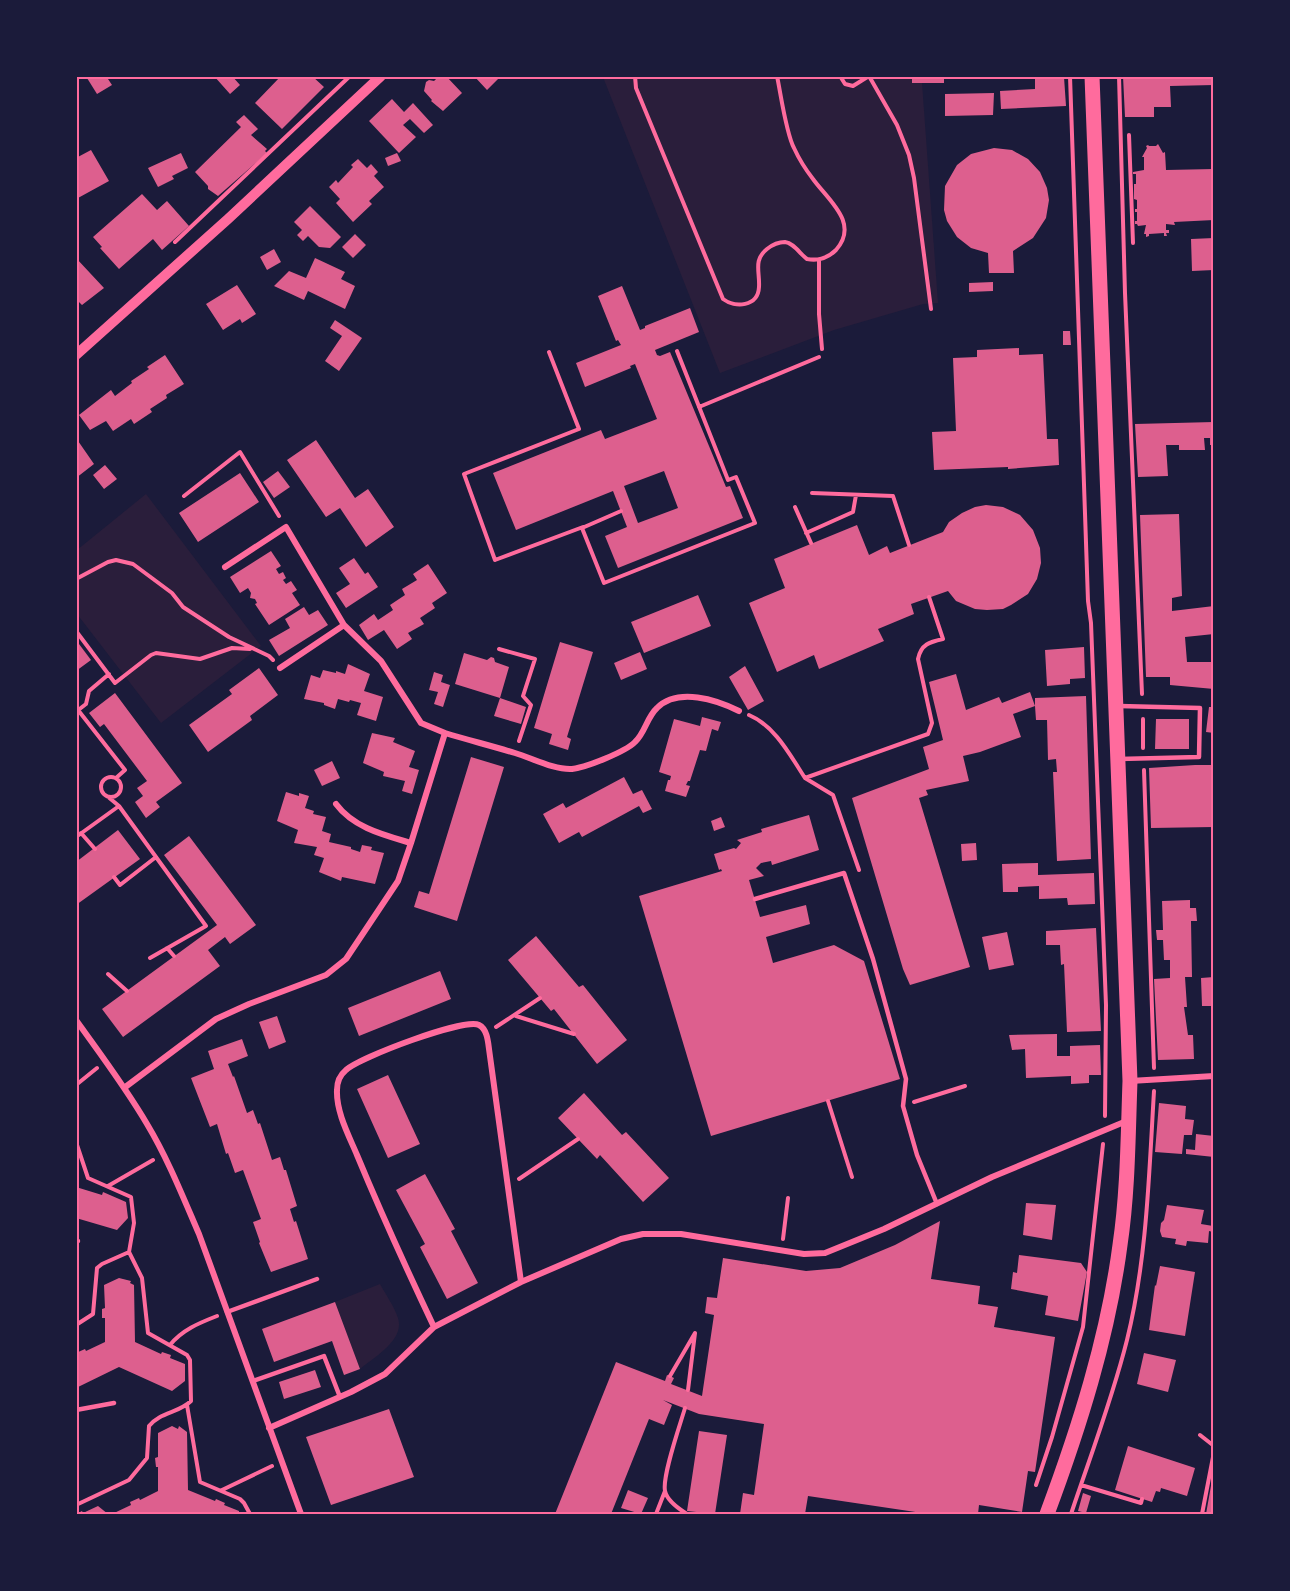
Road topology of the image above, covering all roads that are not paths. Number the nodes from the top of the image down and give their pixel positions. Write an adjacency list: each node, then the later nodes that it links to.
1 (381, 76): 3 (street)
2 (1092, 76): 7 (main road)
3 (76, 355)
4 (225, 567): 5 (street)
5 (344, 625): 6 (street); 9 (street)
6 (280, 668)
7 (1116, 706): 10 (main road); 10 (lane)
8 (739, 711): 9 (street)
9 (445, 733): 12 (street)
10 (1118, 759): 16 (main road)
11 (336, 804): 12 (street)
12 (411, 843): 17 (street)
13 (755, 900): 19 (lane)
14 (76, 1020): 17 (street)
15 (1214, 1076): 16 (street)
16 (1130, 1081): 18 (main road)
17 (124, 1088): 22 (street)
18 (1128, 1120): 19 (street); 30 (main road)
19 (937, 1204): 21 (street)
20 (317, 1279): 22 (lane)
21 (522, 1282): 23 (street); 23 (street)
22 (227, 1312): 24 (street)
23 (434, 1327): 25 (street)
24 (253, 1382): 25 (lane); 28 (street)
25 (340, 1397): 28 (street)
26 (114, 1403): 27 (lane)
27 (76, 1410)
28 (269, 1428): 29 (street)
29 (301, 1515)
30 (1047, 1515)

